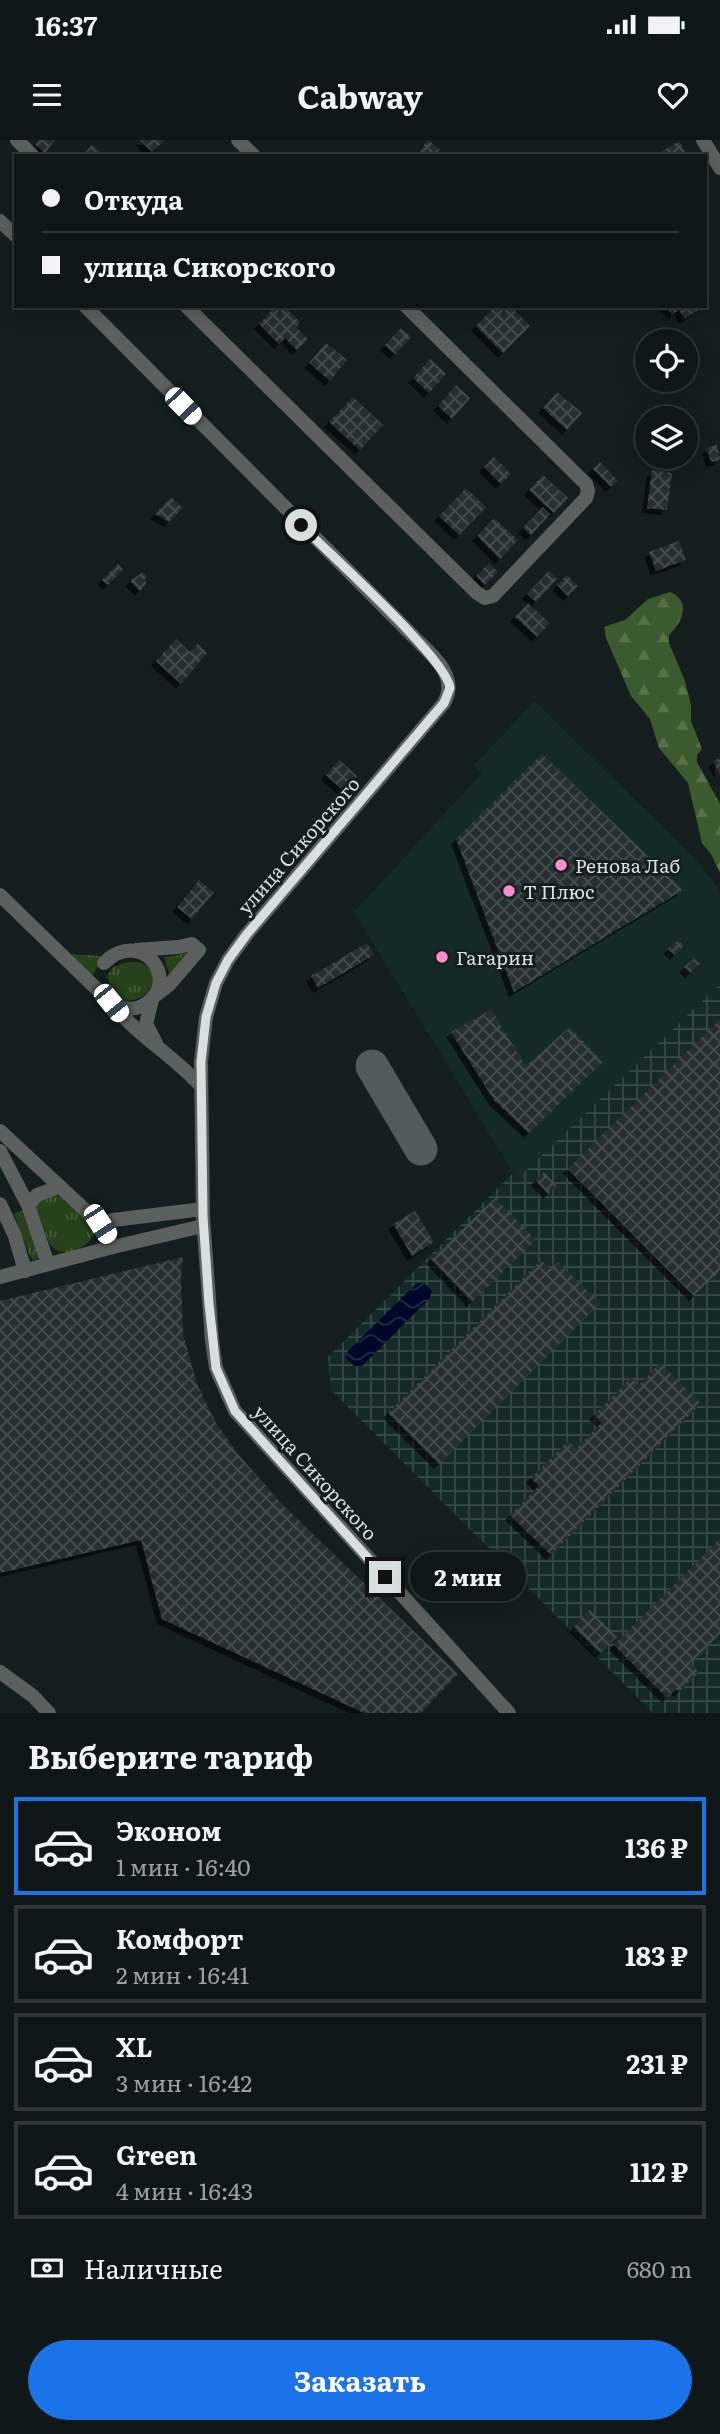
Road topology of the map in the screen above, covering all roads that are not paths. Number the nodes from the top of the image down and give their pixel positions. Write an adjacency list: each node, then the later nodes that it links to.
1 (17, 140): 4 (street)
2 (238, 140): 5 (street)
3 (703, 140): 6 (street)
4 (31, 154)
5 (252, 154)
6 (720, 167)
7 (0, 221): 8 (street)
8 (14, 234)
9 (87, 308): 18 (street, улица Сикорского)
10 (188, 308): 11 (street)
11 (408, 308)
12 (0, 895): 16 (street)
13 (135, 950): 14 (street); 15 (street); 15 (street)
14 (104, 963)
15 (154, 997): 16 (street); 17 (street)
16 (111, 1003): 17 (street)
17 (161, 1049): 18 (street)
18 (200, 1085): 24 (street, улица Сикорского)
19 (0, 1131): 21 (street)
20 (0, 1151): 23 (street)
21 (58, 1187): 23 (street); 25 (street)
22 (0, 1204): 29 (street)
23 (28, 1205): 28 (street)
24 (203, 1209): 25 (street); 26 (street, улица Сикорского)
25 (100, 1224): 27 (street)
26 (204, 1226): 27 (street); 33 (street, улица Сикорского)
27 (113, 1247): 28 (street)
28 (48, 1264): 29 (street)
29 (25, 1271): 30 (street)
30 (0, 1277)
31 (0, 1672): 32 (street)
32 (49, 1713)
33 (509, 1713)

